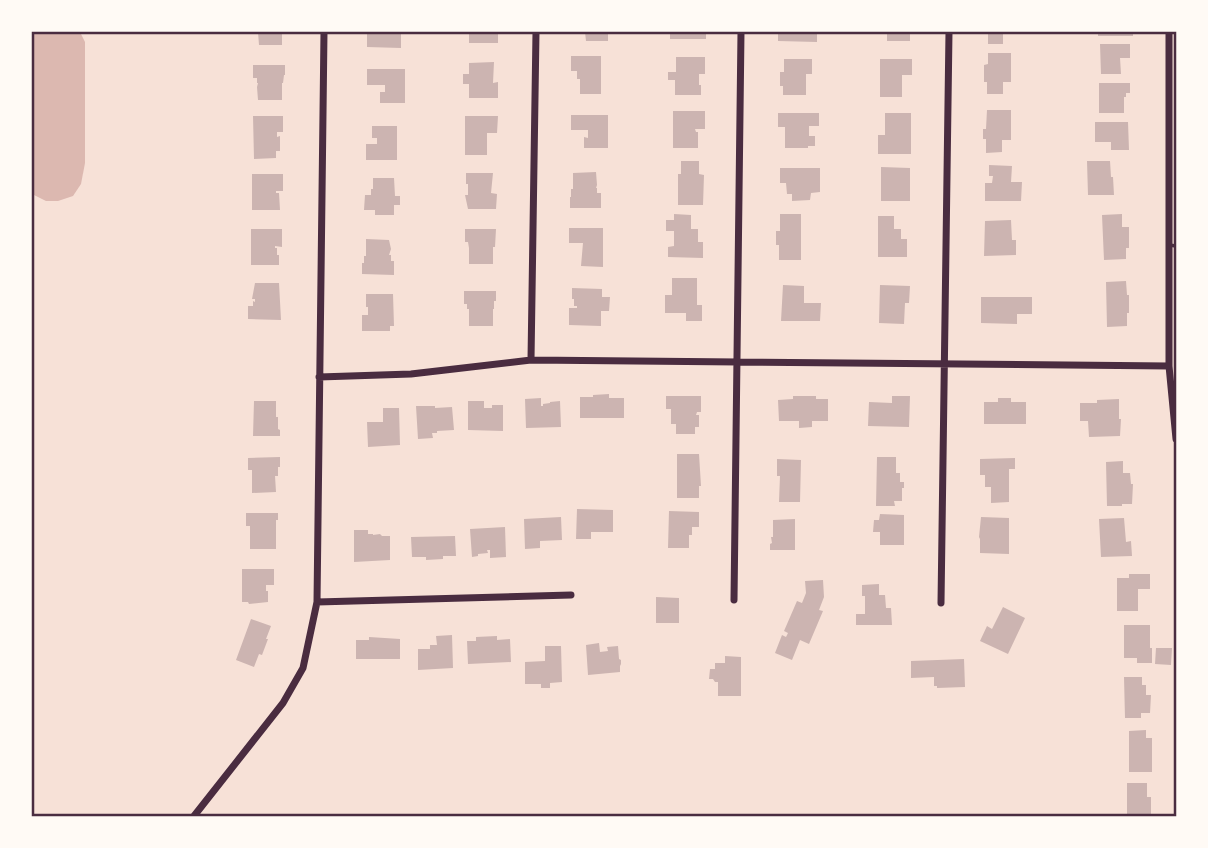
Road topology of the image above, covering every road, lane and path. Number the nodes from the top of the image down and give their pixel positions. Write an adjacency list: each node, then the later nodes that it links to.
1 (324, 32): 12 (street)
2 (536, 32): 8 (street)
3 (741, 32): 9 (street)
4 (949, 32): 10 (street)
5 (1169, 32): 6 (street)
6 (1173, 94): 7 (street)
7 (1173, 246): 11 (street)
8 (531, 360): 9 (street); 12 (street)
9 (736, 363): 10 (street); 15 (street)
10 (944, 363): 11 (street); 17 (street)
11 (1169, 366): 13 (street)
12 (319, 377): 16 (street)
13 (1177, 439)
14 (571, 596): 16 (street)
15 (734, 600)
16 (317, 602): 18 (street)
17 (941, 603)
18 (194, 817)

